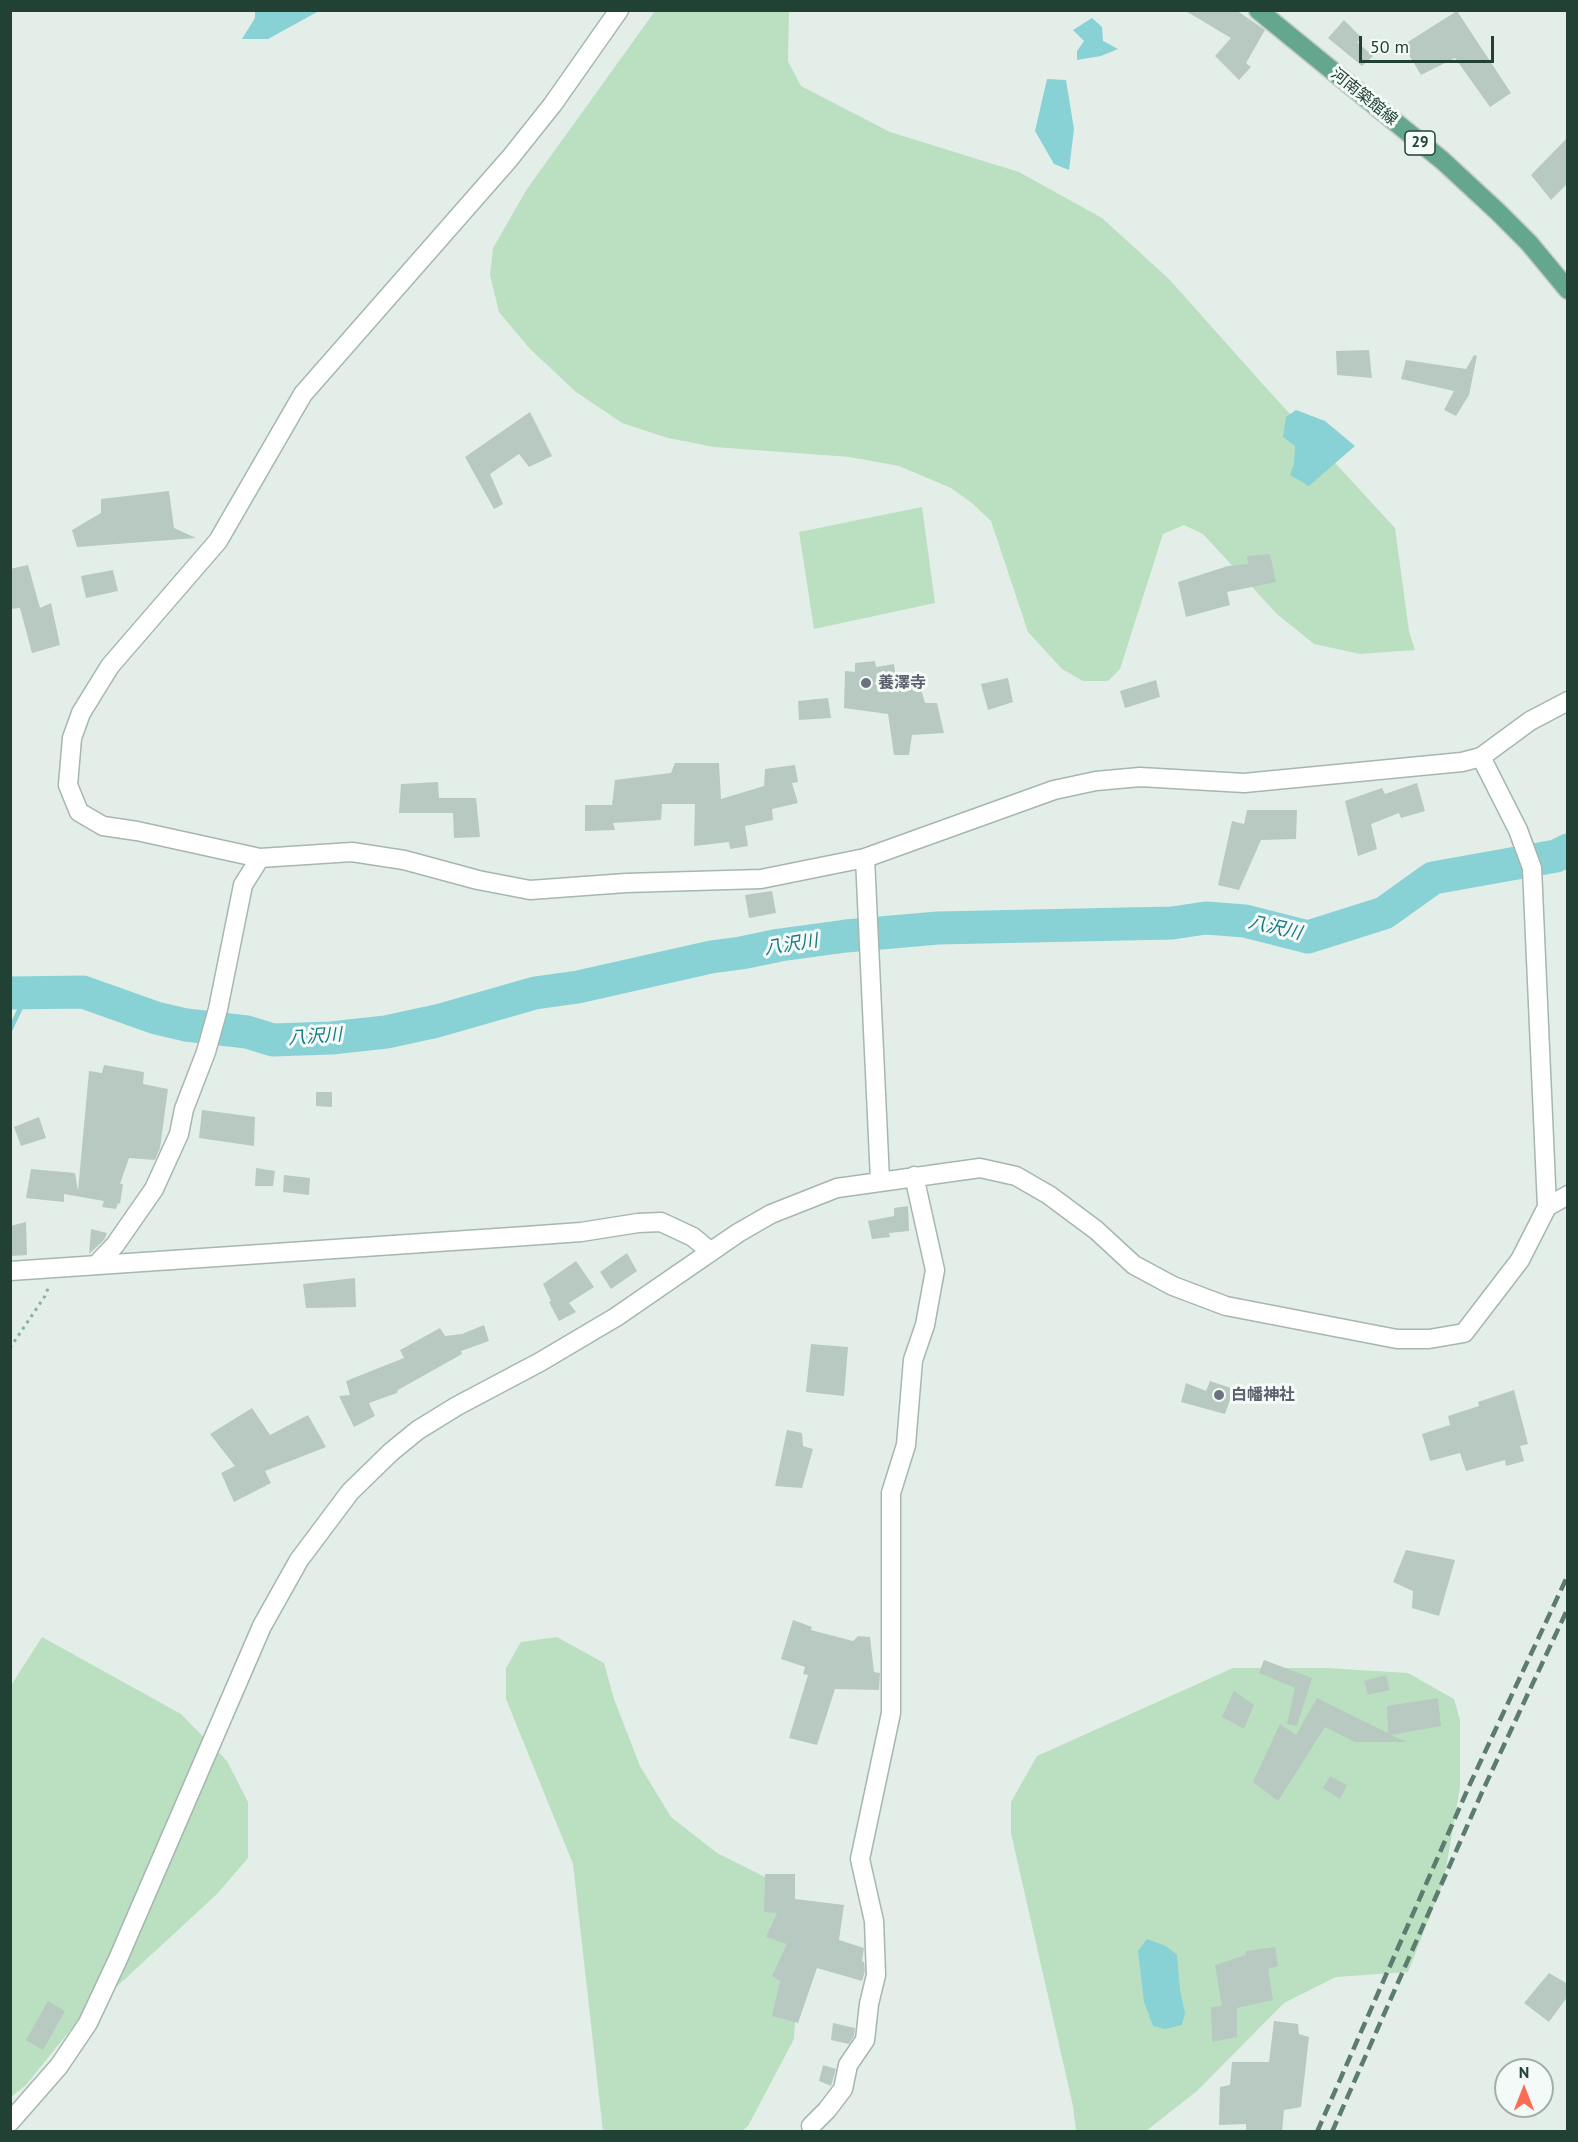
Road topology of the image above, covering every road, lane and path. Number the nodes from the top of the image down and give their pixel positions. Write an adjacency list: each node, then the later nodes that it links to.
1 (619, 10): 6 (street)
2 (1258, 10): 3 (main road, 河南築館線 / 29)
3 (1568, 290)
4 (1568, 701): 5 (street)
5 (1481, 757): 7 (street); 11 (street)
6 (260, 858): 7 (street); 13 (street)
7 (866, 858): 9 (street)
8 (914, 1176): 9 (street); 11 (street); 18 (street)
9 (880, 1180): 12 (street)
10 (1568, 1196): 11 (street)
11 (1547, 1207)
12 (711, 1252): 13 (street); 17 (street)
13 (96, 1265): 14 (street)
14 (55, 1269): 15 (street); 16 (path)
15 (10, 1271)
16 (10, 1348)
17 (10, 2122)
18 (811, 2126)

